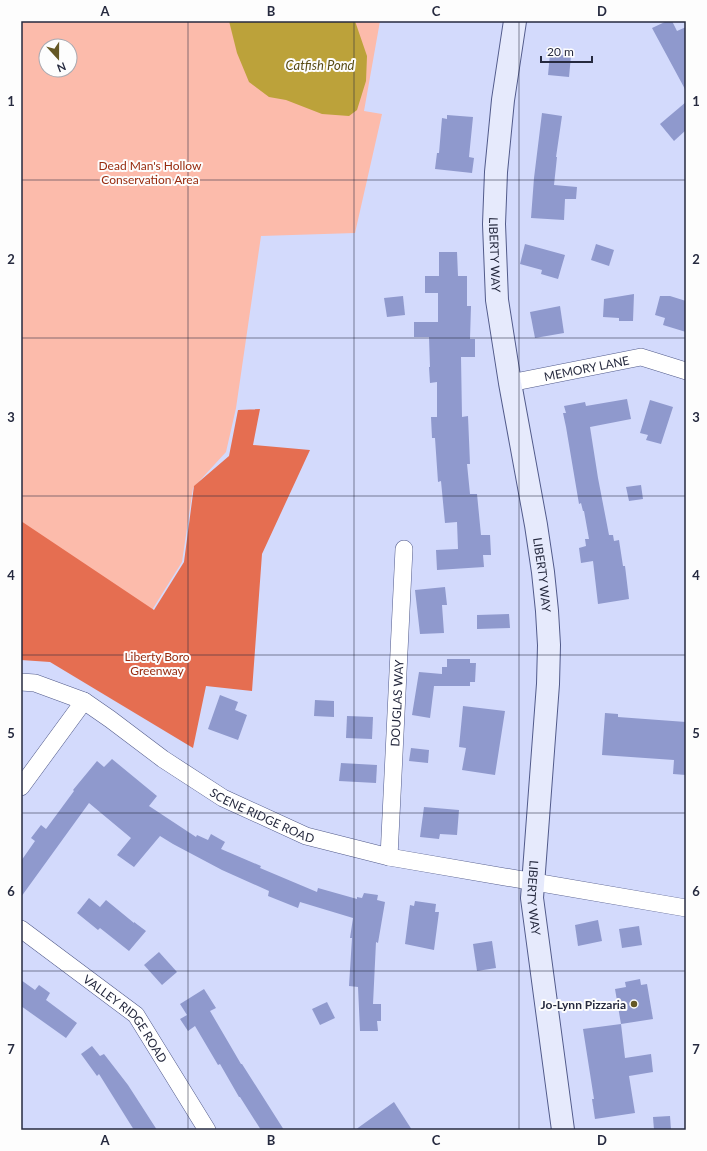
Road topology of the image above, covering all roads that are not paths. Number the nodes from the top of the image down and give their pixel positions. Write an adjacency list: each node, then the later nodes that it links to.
1 (515, 21): 3 (street, LIBERTY WAY)
2 (686, 371): 3 (street, MEMORY LANE)
3 (510, 383): 9 (street, LIBERTY WAY)
4 (404, 549): 8 (street, DOUGLAS WAY)
5 (21, 682): 6 (street, SCENE RIDGE ROAD)
6 (84, 701): 7 (street); 8 (street, SCENE RIDGE ROAD)
7 (21, 787)
8 (390, 857): 9 (street, SCENE RIDGE ROAD)
9 (532, 881): 10 (street, SCENE RIDGE ROAD); 13 (street, LIBERTY WAY)
10 (686, 908)
11 (21, 930): 12 (street, VALLEY RIDGE ROAD)
12 (207, 1130)
13 (562, 1130)

